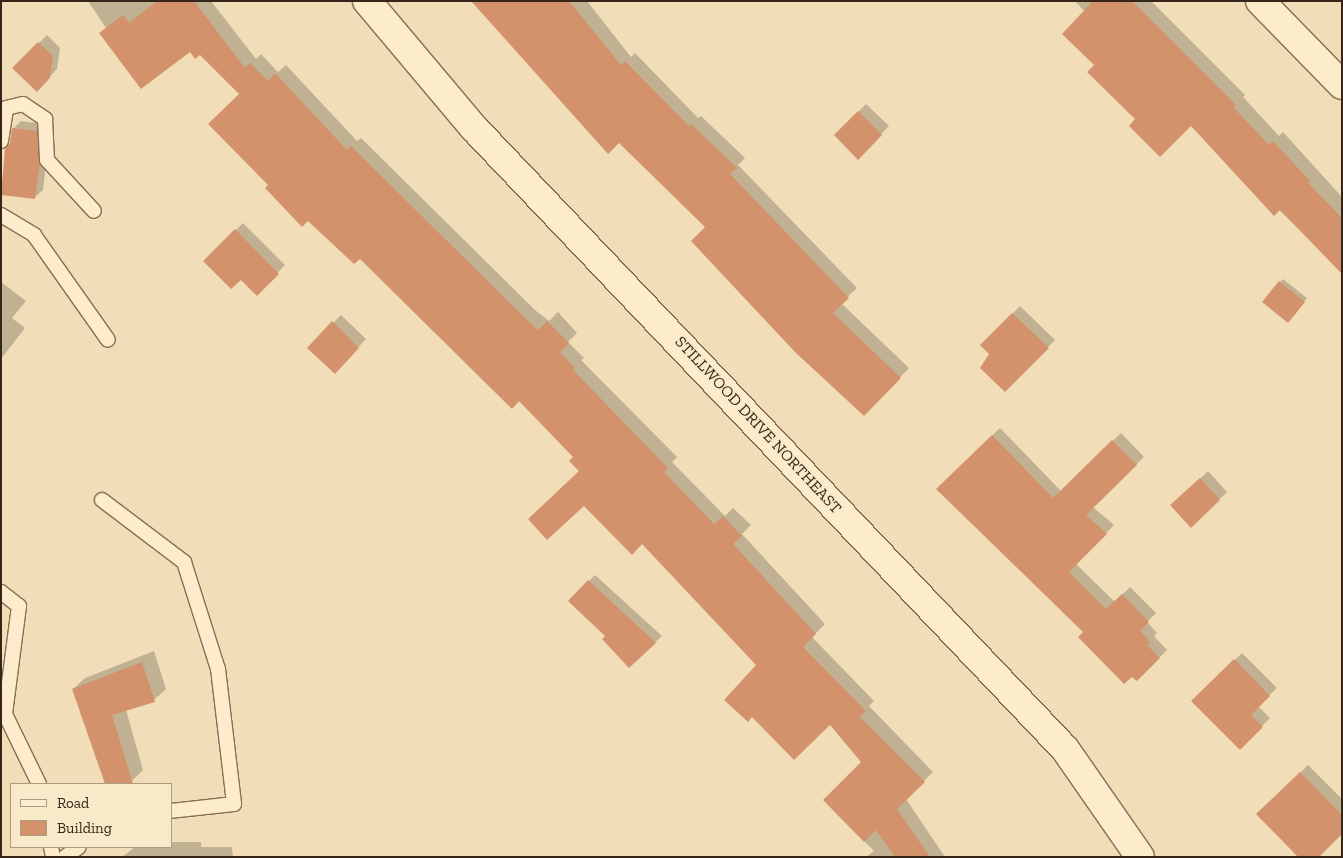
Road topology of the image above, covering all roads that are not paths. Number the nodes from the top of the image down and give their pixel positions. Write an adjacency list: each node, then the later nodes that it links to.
1 (367, 1): 14 (street, STILLWOOD DRIVE NORTHEAST)
2 (1260, 1): 3 (street)
3 (1342, 85)
4 (1, 141): 5 (lane)
5 (94, 211)
6 (1, 215): 7 (lane)
7 (108, 340)
8 (102, 500): 11 (lane)
9 (1, 592): 10 (lane)
10 (39, 783)
11 (172, 811)
12 (77, 848): 13 (lane)
13 (64, 857)
14 (1140, 857)

